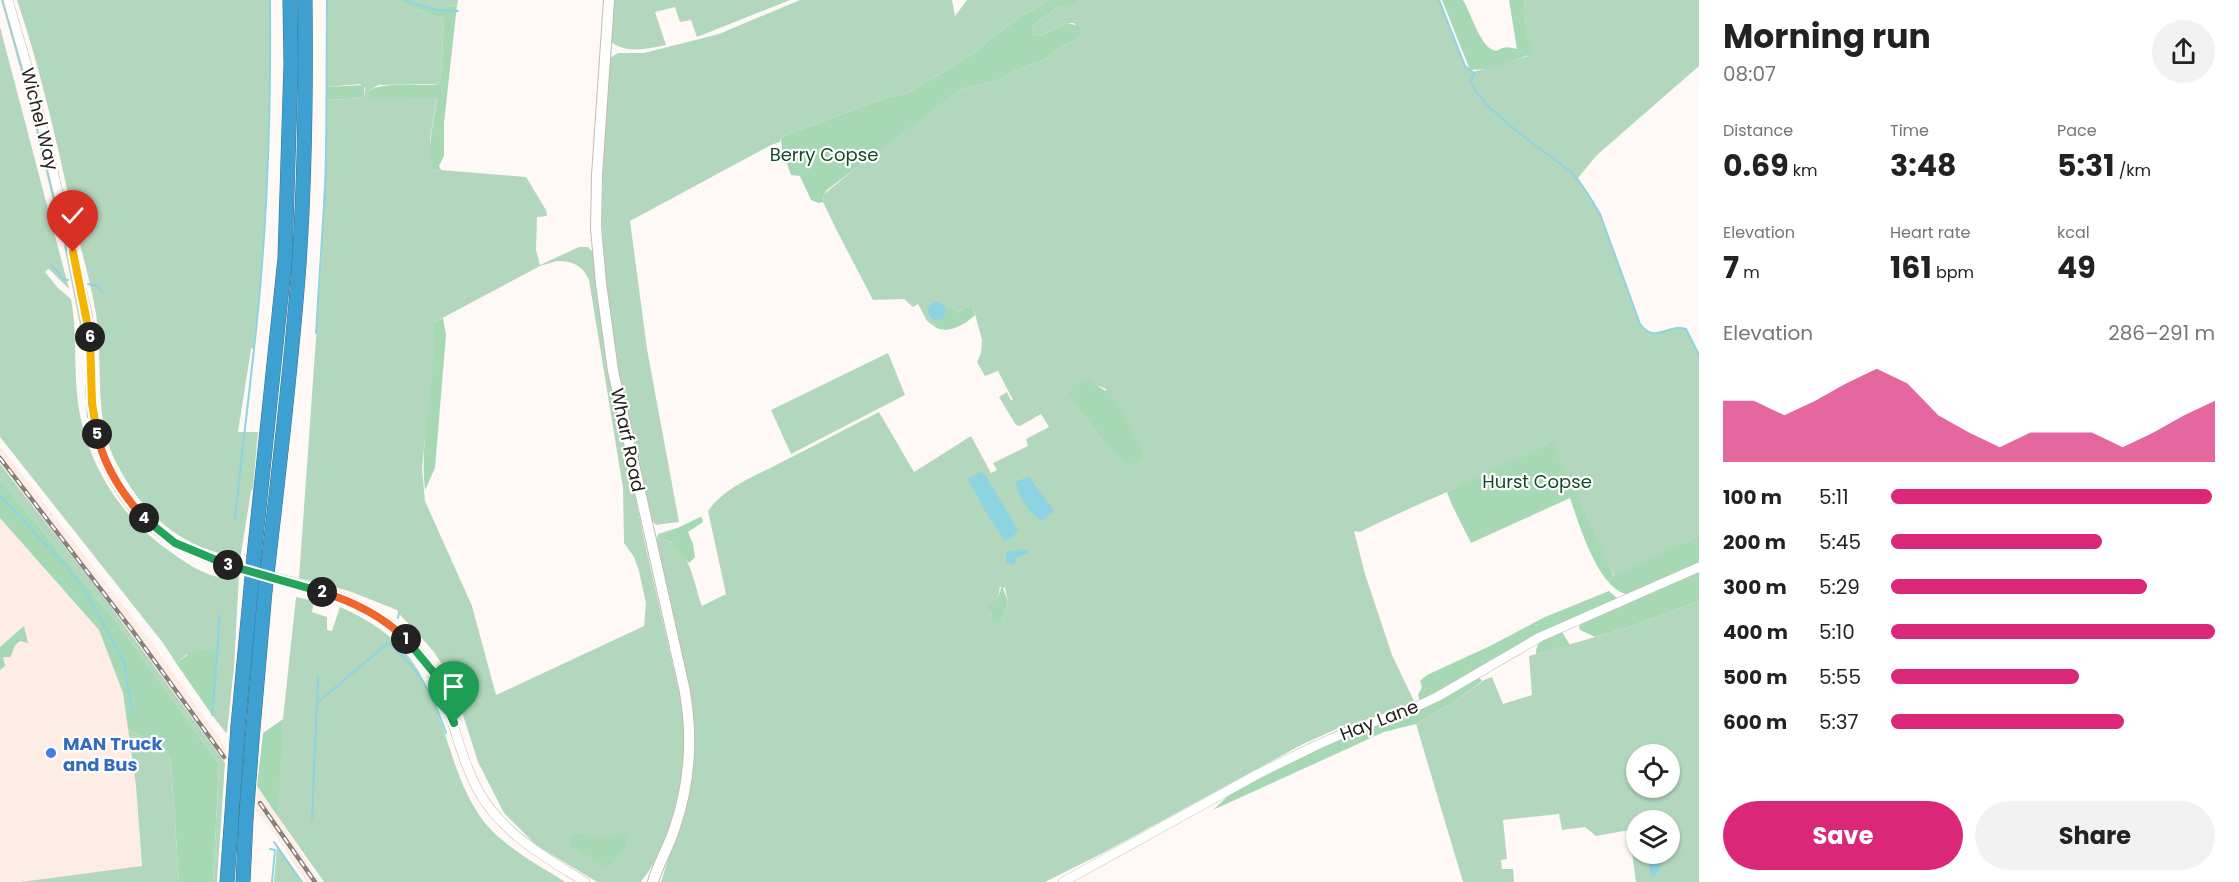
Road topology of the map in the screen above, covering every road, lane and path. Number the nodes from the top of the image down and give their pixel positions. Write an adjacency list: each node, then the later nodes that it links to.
1 (8, 0): 9 (street, Wichel Way)
2 (290, 0): 7 (highway, bridge)
3 (305, 0): 8 (highway, bridge)
4 (609, 0): 6 (main road, Wharf Road)
5 (1699, 567): 12 (street, Hay Lane)
6 (656, 870): 10 (main road, Wharf Road); 11 (main road, Wharf Road)
7 (227, 882)
8 (243, 882)
9 (585, 882)
10 (647, 882)
11 (653, 882)
12 (1063, 882)

